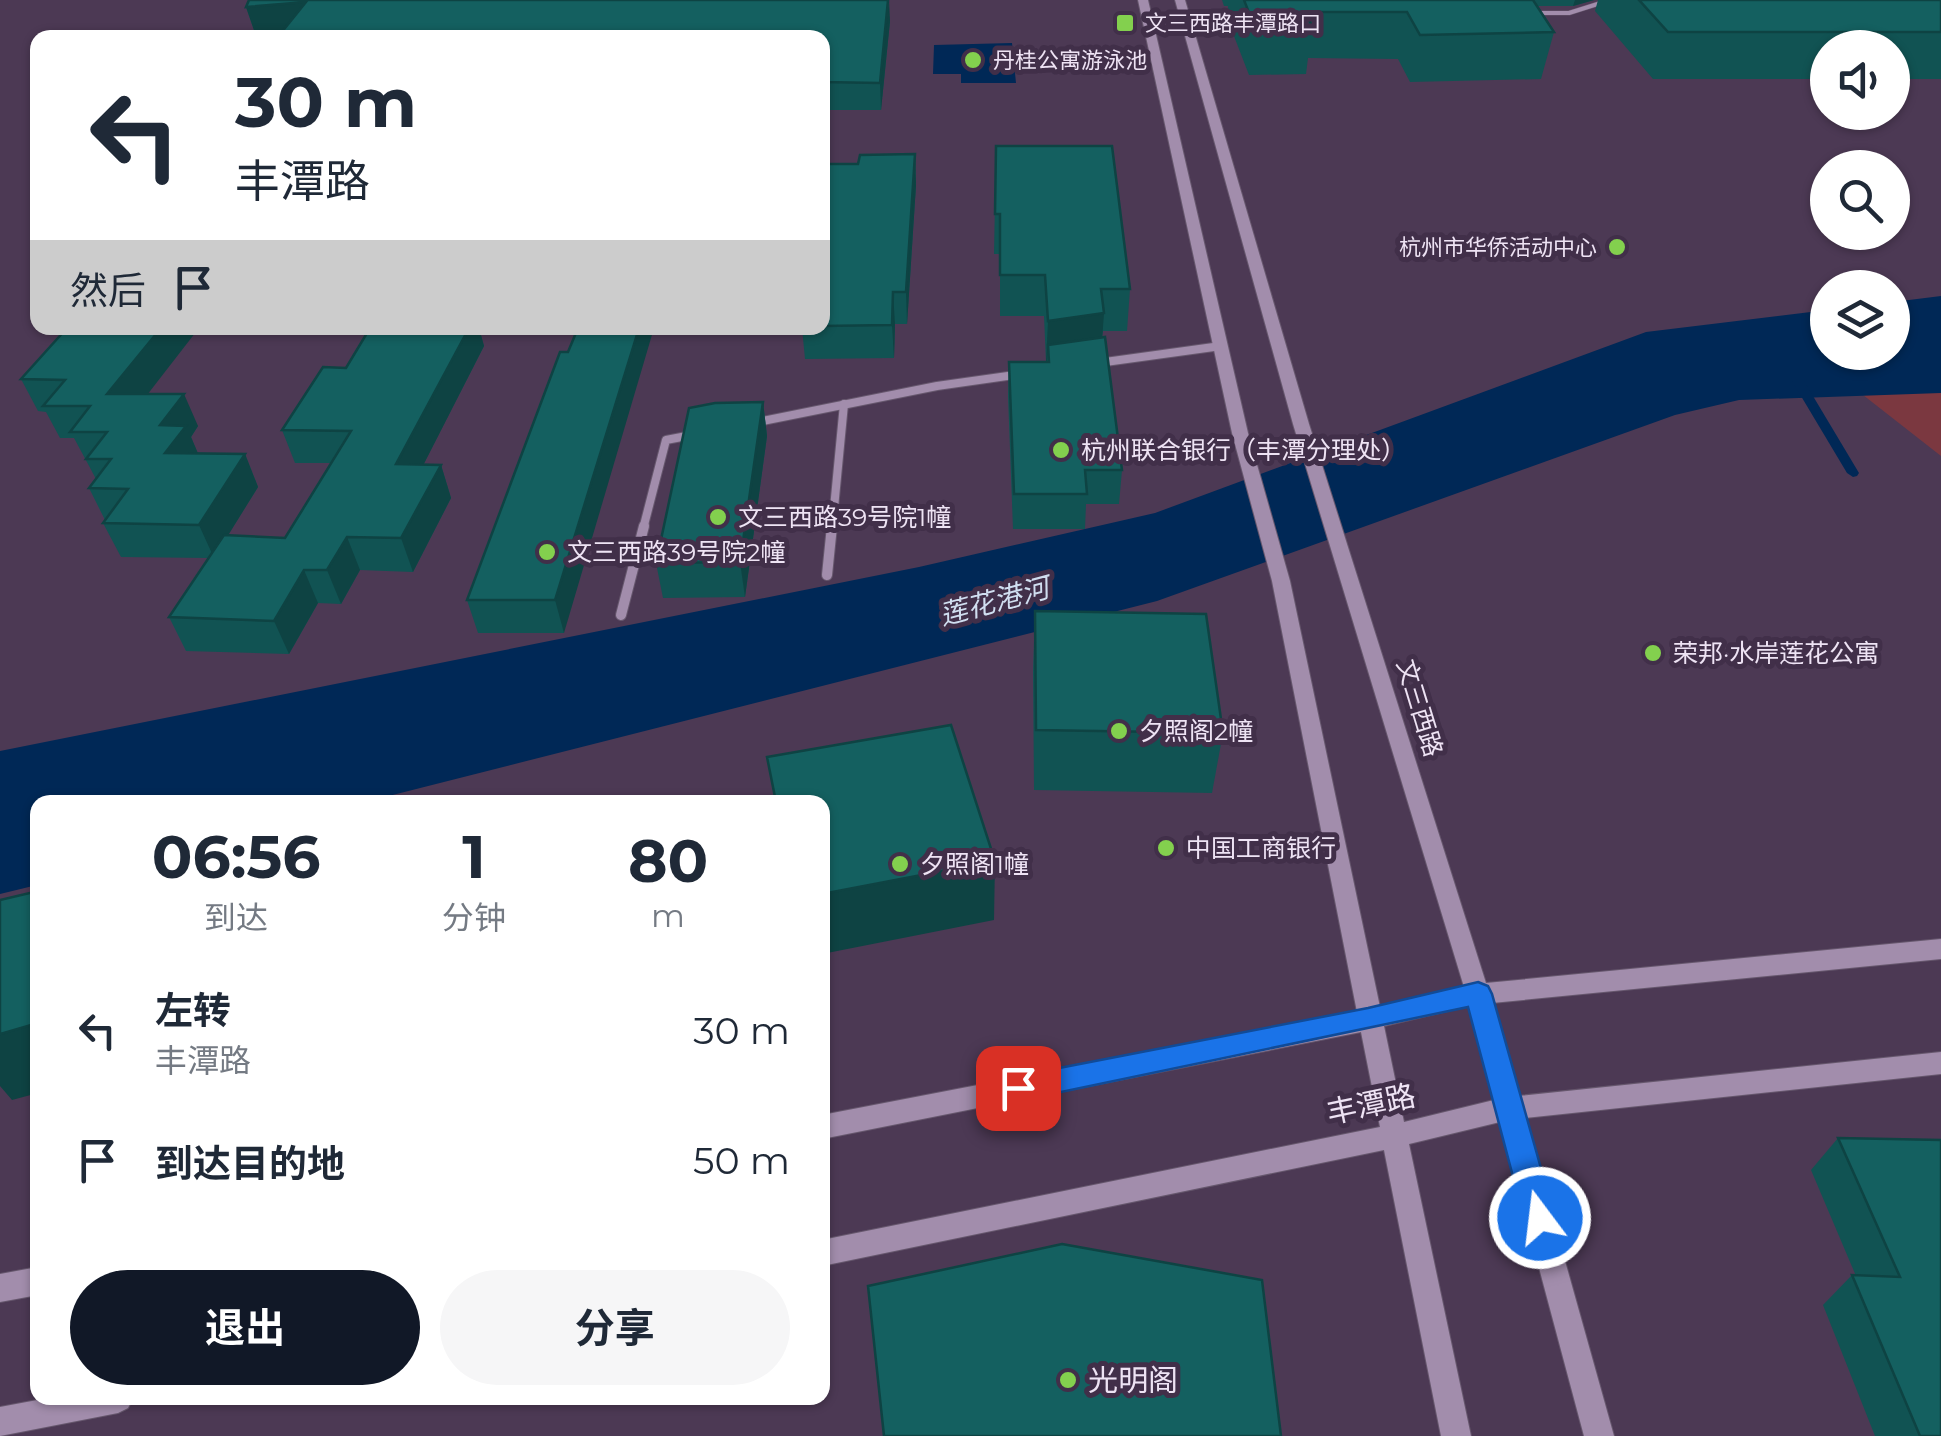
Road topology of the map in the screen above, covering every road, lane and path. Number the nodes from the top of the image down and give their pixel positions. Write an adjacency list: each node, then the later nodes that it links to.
1 (1143, 0): 6 (main road)
2 (1610, 0): 5 (lane)
3 (1181, 6): 4 (lane); 15 (main road, 文三西路)
4 (1241, 12)
5 (1530, 12)
6 (1220, 346): 7 (street); 16 (main road)
7 (1088, 365)
8 (1031, 372): 9 (street)
9 (844, 404): 10 (street); 12 (street)
10 (737, 426)
11 (701, 433): 13 (street)
12 (828, 575)
13 (621, 615)
14 (1941, 950): 15 (main road)
15 (1478, 994): 16 (main road); 18 (main road, 文三西路)
16 (1368, 1020): 19 (main road); 20 (main road)
17 (1941, 1063): 18 (main road, 丰潭路)
18 (1510, 1108): 20 (main road, 丰潭路); 27 (main road, 文三西路)
19 (830, 1125)
20 (1394, 1136): 21 (main road, 丰潭路); 26 (main road)
21 (830, 1251)
22 (30, 1282): 23 (main road)
23 (0, 1288)
24 (84, 1405): 25 (main road)
25 (0, 1422)
26 (1456, 1436)
27 (1598, 1436)

